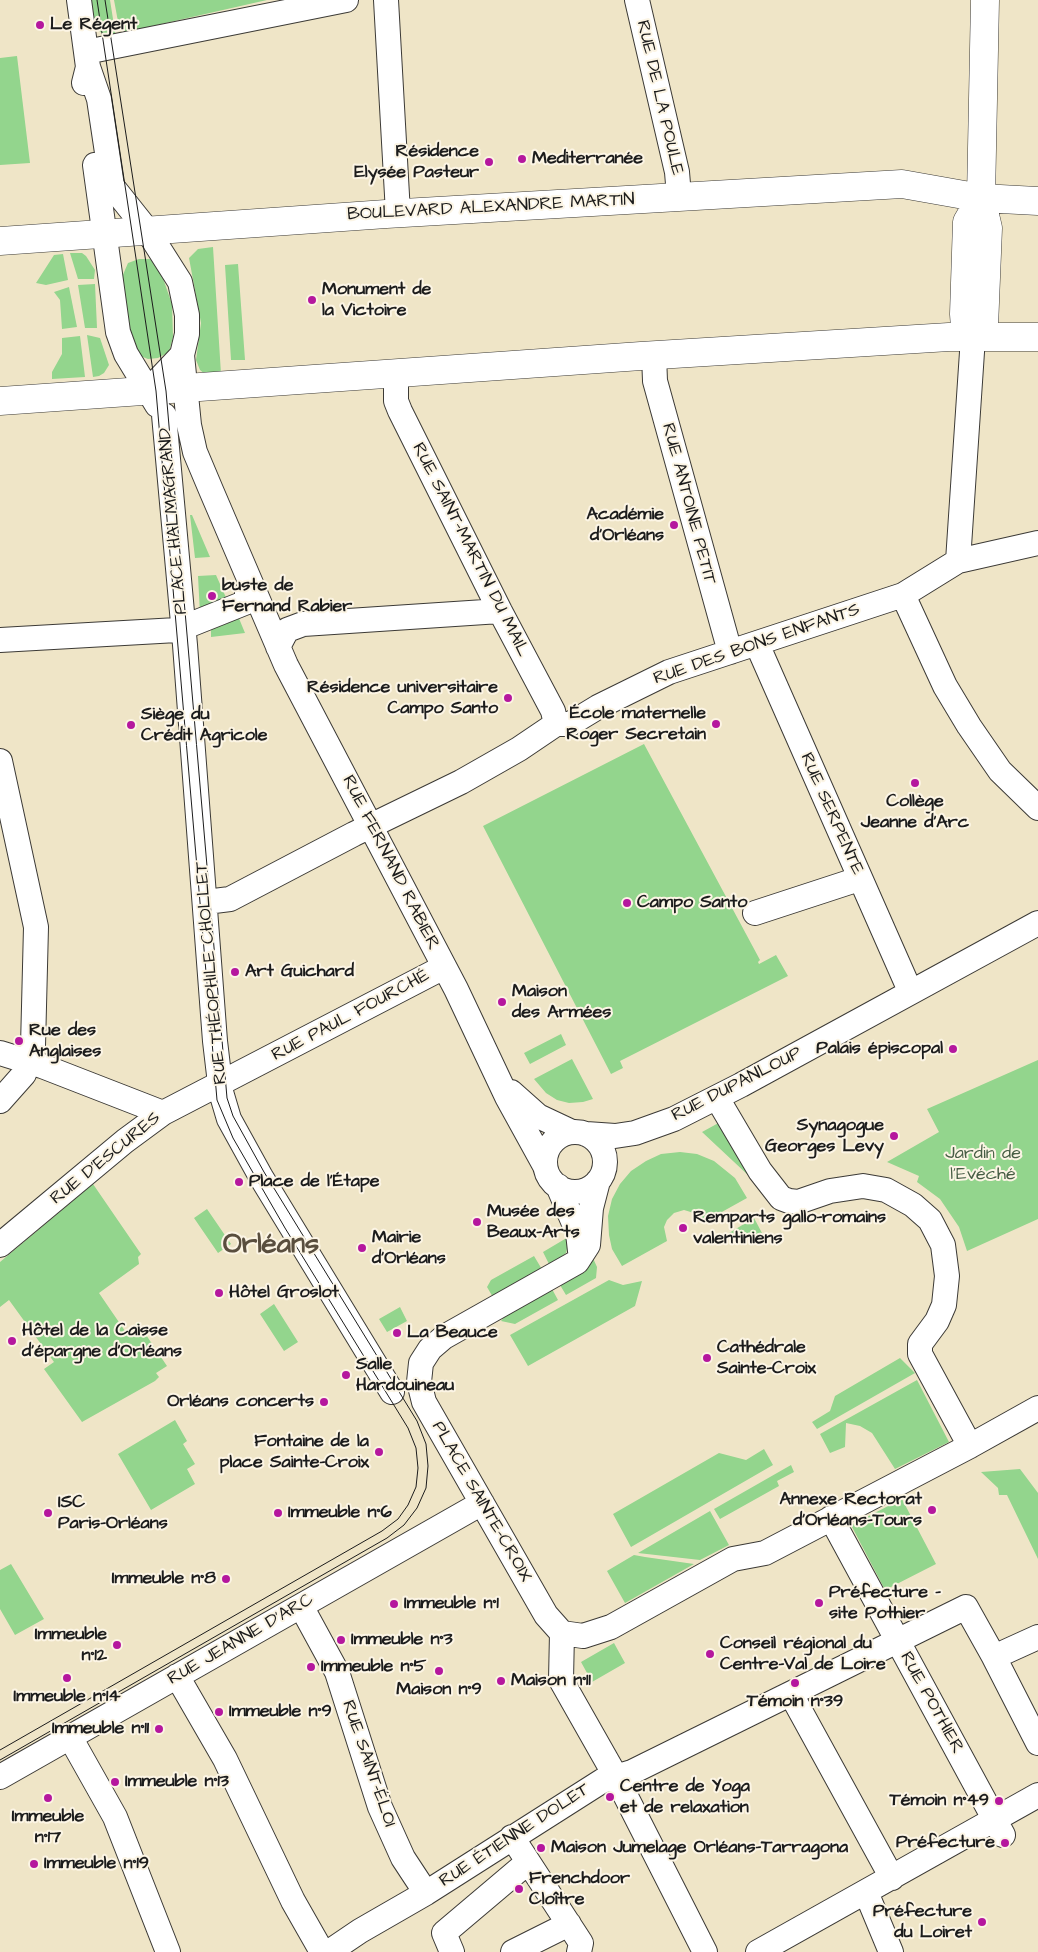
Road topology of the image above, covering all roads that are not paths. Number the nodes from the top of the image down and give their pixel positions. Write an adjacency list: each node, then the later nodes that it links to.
1 (79, 0): 6 (street)
2 (346, 0): 6 (street)
3 (386, 0): 10 (street)
4 (637, 0): 7 (street, RUE DE LA POULE)
5 (985, 0): 8 (main road)
6 (87, 60): 11 (street); 12 (street)
7 (679, 196): 8 (main road, BOULEVARD ALEXANDRE MARTIN); 10 (main road, BOULEVARD ALEXANDRE MARTIN)
8 (981, 198): 9 (main road, BOULEVARD ALEXANDRE MARTIN); 14 (main road)
9 (1038, 201)
10 (398, 213): 12 (main road, BOULEVARD ALEXANDRE MARTIN)
11 (96, 228): 12 (main road, BOULEVARD ALEXANDRE MARTIN); 13 (main road, BOULEVARD ALEXANDRE MARTIN); 21 (street)
12 (147, 230): 17 (street)
13 (0, 241)
14 (973, 337): 15 (main road); 16 (main road); 25 (street)
15 (1038, 337)
16 (654, 355): 18 (main road); 33 (street, RUE ANTOINE PETIT)
17 (182, 356): 20 (street); 21 (street)
18 (396, 373): 19 (main road); 28 (street, RUE SAINT-MARTIN DU MAIL)
19 (215, 387): 20 (main road); 30 (street)
20 (186, 389): 21 (main road); 30 (street)
21 (147, 392): 22 (main road); 23 (street)
22 (0, 401)
23 (164, 415): 27 (street); 29 (street, PLACE HALMAGRAND)
24 (1038, 543): 25 (street, RUE DES BONS ENFANTS)
25 (958, 561): 26 (street, RUE DES BONS ENFANTS)
26 (903, 595): 32 (street, RUE DES BONS ENFANTS); 36 (street)
27 (247, 597): 29 (street); 30 (street)
28 (500, 611): 30 (street); 34 (street, RUE SAINT-MARTIN DU MAIL)
29 (184, 628): 31 (street); 39 (street, RUE THÉOPHILE CHOLLET)
30 (282, 639): 37 (street, RUE FERNAND RABIER)
31 (0, 640)
32 (757, 644): 33 (street, RUE DES BONS ENFANTS); 38 (street, RUE SERPENTE)
33 (730, 652): 34 (street, RUE DES BONS ENFANTS)
34 (563, 724): 37 (street, RUE DES BONS ENFANTS)
35 (0, 761): 45 (street)
36 (1038, 808)
37 (372, 827): 39 (street, RUE DES BONS ENFANTS); 42 (street, RUE FERNAND RABIER)
38 (859, 879): 40 (street); 43 (street, RUE SERPENTE)
39 (206, 902): 47 (street, RUE THÉOPHILE CHOLLET)
40 (755, 913)
41 (1038, 923): 48 (street, RUE DUPANLOUP)
42 (444, 968): 46 (street, RUE FERNAND RABIER); 47 (street, RUE PAUL FOURCHÉ)
43 (907, 984)
44 (0, 1053): 45 (street)
45 (28, 1062): 49 (street); 50 (street)
46 (500, 1079): 51 (street, RUE FERNAND RABIER); 52 (street, RUE FERNAND RABIER)
47 (220, 1084): 50 (street, RUE D'ESCURES); 57 (street, RUE THÉOPHILE CHOLLET)
48 (717, 1098): 51 (street, RUE DUPANLOUP); 59 (street)
49 (0, 1101)
50 (163, 1113): 55 (street, RUE D'ESCURES)
51 (579, 1133): 52 (street); 53 (street)
52 (545, 1166): 54 (street)
53 (598, 1181): 54 (street); 56 (street)
54 (558, 1186): 56 (street)
55 (0, 1245)
56 (580, 1256): 60 (street, PLACE SAINTE-CROIX)
57 (392, 1392)
58 (1038, 1408): 59 (street)
59 (970, 1446): 61 (street)
60 (482, 1503): 62 (street, RUE JEANNE D'ARC); 63 (street, PLACE SAINTE-CROIX)
61 (831, 1518): 63 (street); 65 (street, RUE POTHIER)
62 (301, 1606): 67 (street, RUE JEANNE D'ARC); 79 (street, RUE SAINT-ÉLOI)
63 (562, 1633): 71 (street)
64 (1038, 1637): 66 (street)
65 (896, 1640): 66 (street, RUE ÉTIENNE DOLET); 68 (street, RUE ÉTIENNE DOLET); 74 (street, RUE POTHIER)
66 (994, 1657): 70 (street)
67 (178, 1676): 69 (street, RUE JEANNE D'ARC); 82 (street)
68 (791, 1694): 71 (street, RUE ÉTIENNE DOLET); 77 (street)
69 (70, 1738): 72 (street, RUE JEANNE D'ARC); 81 (street)
70 (1038, 1743)
71 (616, 1777): 75 (street, RUE ÉTIENNE DOLET); 87 (street)
72 (0, 1778)
73 (1038, 1795): 74 (street)
74 (999, 1827): 77 (street)
75 (512, 1837): 76 (street); 79 (street, RUE ÉTIENNE DOLET)
76 (528, 1862): 80 (street); 84 (street)
77 (892, 1878): 78 (street)
78 (866, 1892): 88 (street); 89 (street)
79 (426, 1893): 83 (street, RUE ÉTIENNE DOLET)
80 (569, 1924): 85 (street); 86 (street)
81 (168, 1952)
82 (322, 1952)
83 (329, 1952)
84 (452, 1952)
85 (513, 1952)
86 (579, 1952)
87 (705, 1952)
88 (758, 1952)
89 (890, 1952)

